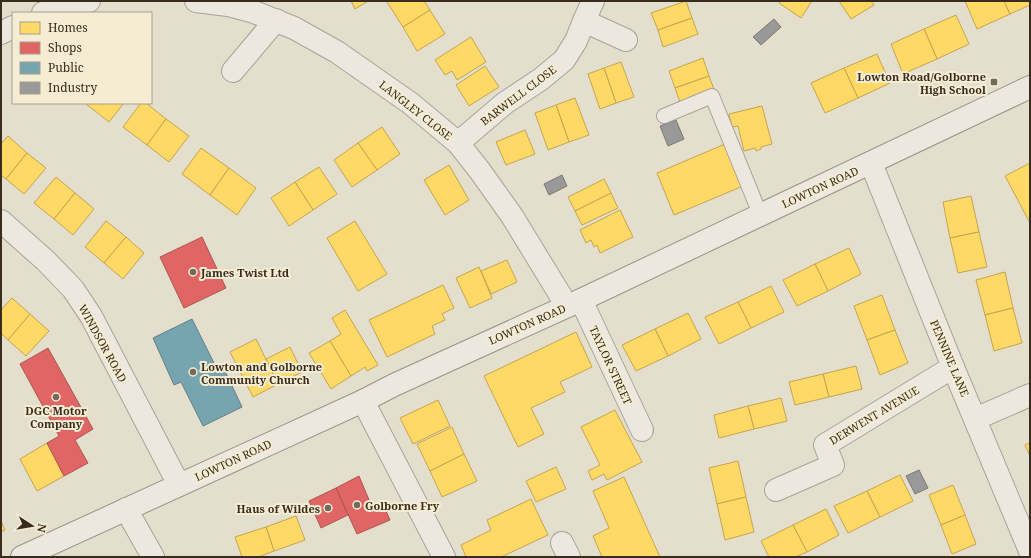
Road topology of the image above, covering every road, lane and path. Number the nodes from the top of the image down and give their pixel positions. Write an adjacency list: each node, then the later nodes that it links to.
1 (89, 1): 4 (street)
2 (196, 1): 5 (street, LANGLEY CLOSE)
3 (593, 1): 6 (street, BARWELL CLOSE)
4 (46, 12)
5 (276, 20): 10 (street); 13 (street, LANGLEY CLOSE)
6 (584, 21): 9 (street); 13 (street, BARWELL CLOSE)
7 (12, 28): 8 (street)
8 (1, 33)
9 (626, 40)
10 (233, 71)
11 (1030, 87): 14 (street, LOWTON ROAD)
12 (664, 116): 15 (lane)
13 (458, 143): 17 (street, LANGLEY CLOSE)
14 (871, 163): 15 (street, LOWTON ROAD); 18 (street, PENNINE LANE)
15 (760, 214): 17 (street, LOWTON ROAD)
16 (1, 221): 23 (street, WINDSOR ROAD)
17 (574, 303): 20 (street, LOWTON ROAD); 22 (street, TAYLOR STREET)
18 (953, 367): 21 (street, PENNINE LANE); 24 (street, DERWENT AVENUE)
19 (1030, 394): 21 (street)
20 (362, 401): 23 (street, LOWTON ROAD); 29 (street)
21 (975, 419): 26 (street, PENNINE LANE)
22 (642, 430)
23 (179, 485): 25 (street, LOWTON ROAD)
24 (776, 490)
25 (126, 509): 27 (street, LOWTON ROAD); 28 (street)
26 (1030, 551)
27 (22, 557)
28 (153, 557)
29 (444, 557)

